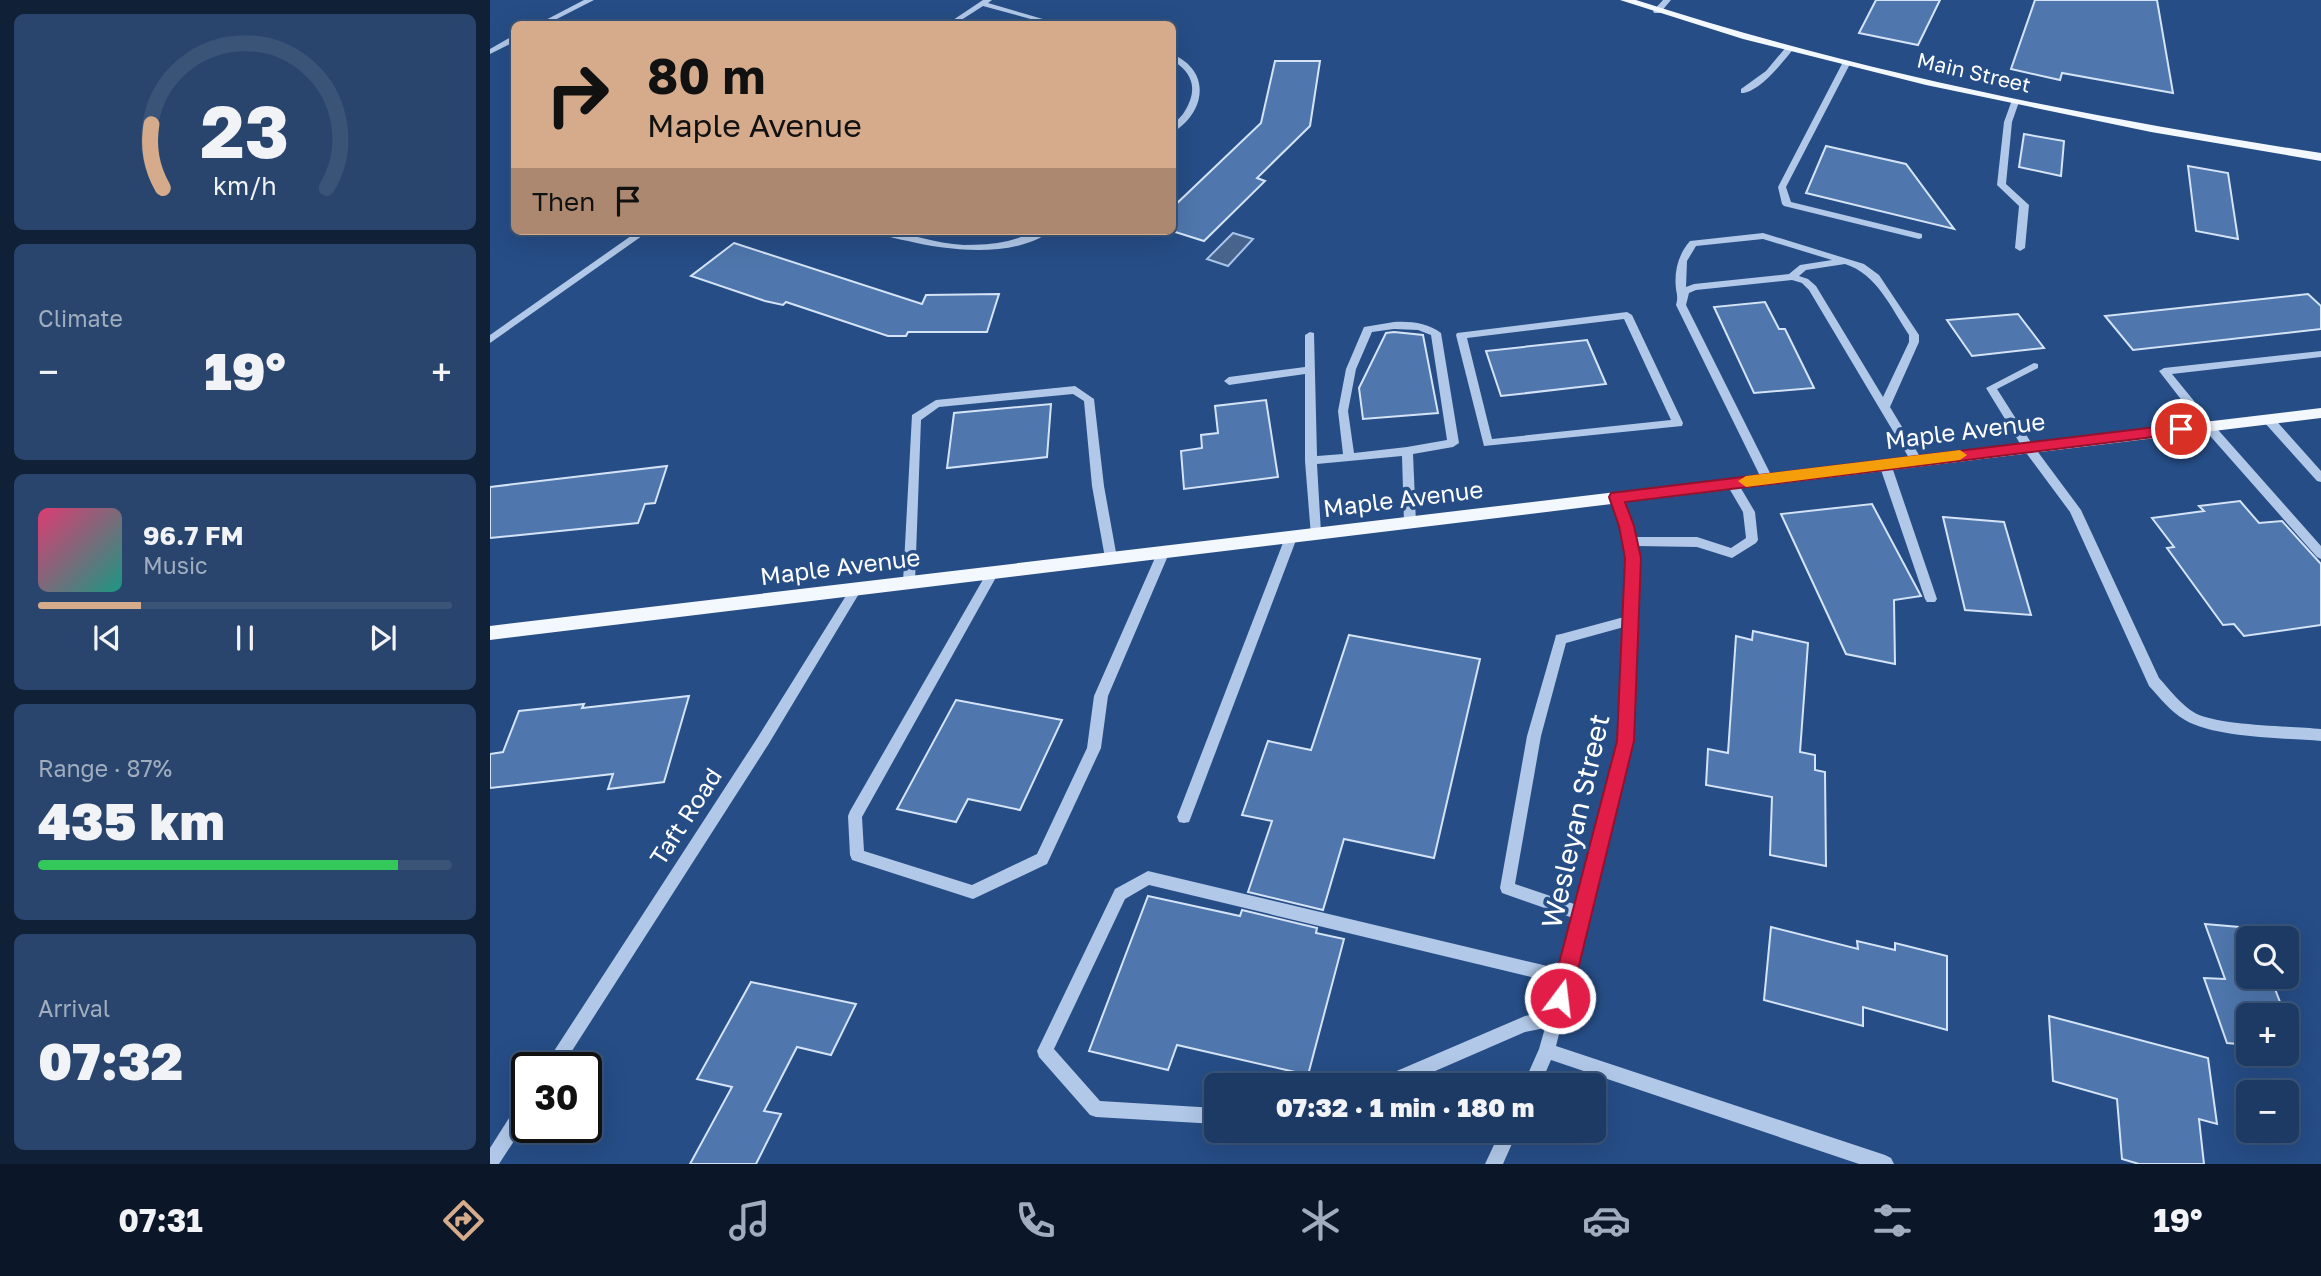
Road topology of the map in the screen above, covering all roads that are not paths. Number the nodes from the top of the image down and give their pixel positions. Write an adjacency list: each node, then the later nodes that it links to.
1 (590, 0): 6 (street)
2 (1625, 0): 5 (main road, Main Street)
3 (1667, 0): 5 (street)
4 (985, 2): 7 (street); 8 (street)
5 (1657, 10): 10 (main road, Main Street)
6 (548, 21)
7 (956, 21)
8 (1046, 21)
9 (511, 41): 11 (street)
10 (1790, 48): 13 (main road, Main Street); 14 (street)
11 (490, 52)
12 (1176, 58): 16 (street)
13 (1847, 62): 15 (main road, Main Street); 21 (street)
14 (1744, 91)
15 (2015, 102): 17 (main road, Main Street); 22 (street)
16 (1176, 128)
17 (2321, 157)
18 (638, 235): 27 (street)
19 (896, 235): 20 (street)
20 (1033, 235)
21 (1919, 236)
22 (2020, 248)
23 (1846, 261): 24 (street); 25 (street); 32 (street)
24 (1792, 277): 25 (street); 32 (street)
25 (1682, 297): 44 (street)
26 (1310, 335): 30 (street)
27 (490, 340)
28 (2321, 354): 36 (street)
29 (2034, 366): 37 (street)
30 (1310, 370): 31 (street); 41 (street)
31 (1229, 381)
32 (1884, 407): 40 (street)
33 (2321, 413): 34 (main road, Maple Avenue)
34 (2268, 419): 36 (main road, Maple Avenue); 43 (street)
35 (1678, 423): 35 (street)
36 (2208, 426): 37 (main road, Maple Avenue); 52 (street)
37 (2028, 447): 40 (main road, Maple Avenue); 60 (street)
38 (1407, 451): 39 (street); 39 (street); 47 (street)
39 (1349, 457): 41 (street)
40 (1916, 460): 42 (main road, Maple Avenue)
41 (1311, 461): 48 (street)
42 (1885, 464): 44 (main road, Maple Avenue); 57 (street)
43 (2321, 478)
44 (1767, 479): 45 (main road, Maple Avenue)
45 (1732, 483): 46 (main road, Maple Avenue); 50 (street)
46 (1616, 497): 47 (main road, Maple Avenue); 50 (street, Wesleyan Street)
47 (1410, 523): 48 (main road, Maple Avenue)
48 (1315, 533): 49 (main road, Maple Avenue)
49 (1292, 536): 51 (main road, Maple Avenue); 61 (street)
50 (1630, 541): 58 (street, Wesleyan Street)
51 (1164, 551): 53 (main road, Maple Avenue); 54 (street)
52 (2321, 554)
53 (1111, 558): 54 (main road, Maple Avenue); 55 (street)
54 (993, 572): 55 (main road, Maple Avenue)
55 (909, 582): 56 (main road, Maple Avenue)
56 (856, 589): 59 (main road, Maple Avenue); 66 (street, Taft Road)
57 (1931, 599)
58 (1631, 620): 62 (street, Wesleyan Street); 62 (street)
59 (490, 633)
60 (2321, 735)
61 (1184, 817)
62 (1582, 914): 63 (street, Wesleyan Street)
63 (1566, 978): 64 (street, Wesleyan Street); 69 (street)
64 (1555, 1018): 65 (street, Wesleyan Street); 67 (lane)
65 (1547, 1051): 68 (street, Wesleyan Street); 74 (street)
66 (561, 1052)
67 (1412, 1073)
68 (1537, 1073)
69 (1204, 1115)
70 (511, 1130): 72 (street)
71 (1504, 1143): 73 (street)
72 (490, 1163)
73 (1494, 1164)
74 (1885, 1164)

